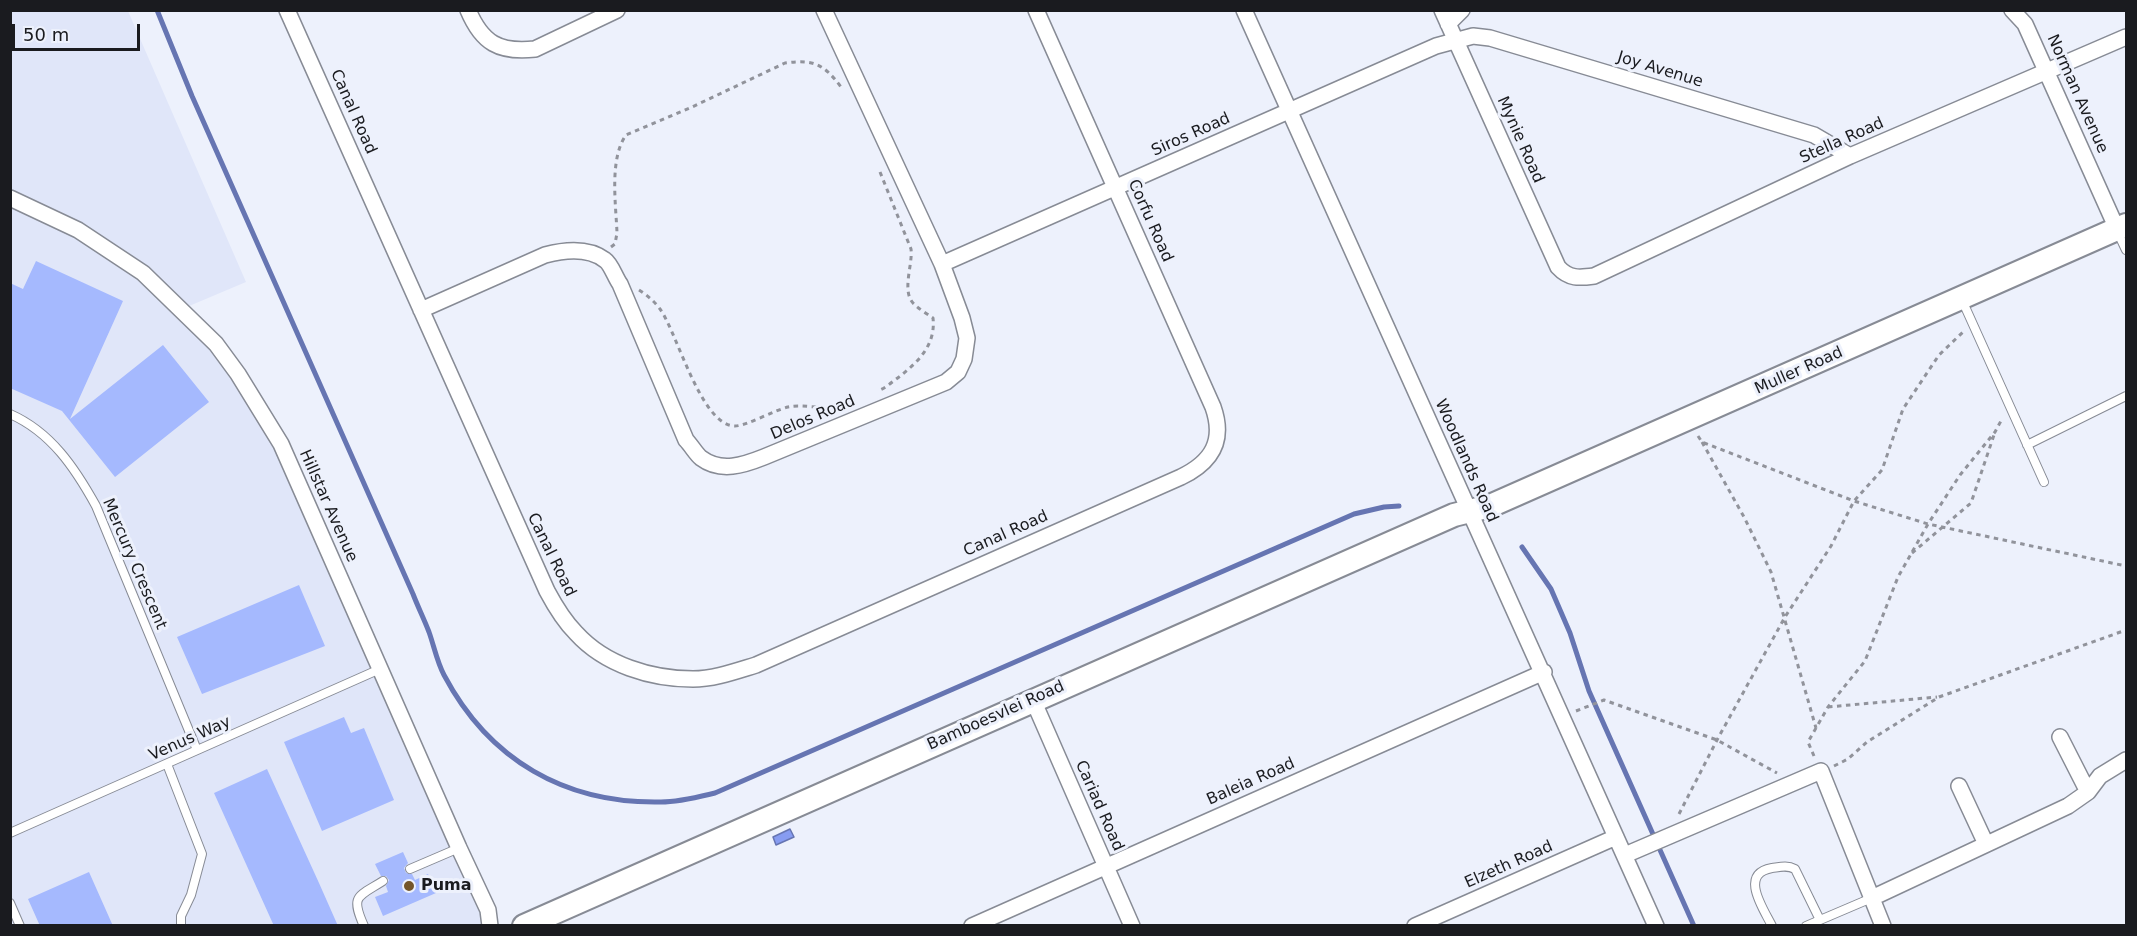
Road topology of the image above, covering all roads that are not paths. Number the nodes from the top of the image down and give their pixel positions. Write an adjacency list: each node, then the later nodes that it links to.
1 (287, 10): 22 (street, Canal Road)
2 (468, 10): 3 (street)
3 (617, 10)
4 (824, 10): 19 (street, Delos Road)
5 (1036, 10): 15 (street, Corfu Road)
6 (1244, 10): 13 (street, Woodlands Road)
7 (1462, 10): 9 (street)
8 (2012, 10): 12 (street, Norman Avenue)
9 (1445, 17): 11 (street, Mynie Road)
10 (2127, 37): 12 (street, Stella Road)
11 (1455, 40): 13 (street, Siros Road); 14 (street, Joy Avenue); 20 (street, Mynie Road)
12 (2047, 72): 14 (street, Stella Road); 17 (street, Norman Avenue)
13 (1289, 111): 15 (street, Siros Road); 28 (street, Woodlands Road)
14 (1850, 156): 20 (street, Stella Road)
15 (1116, 189): 19 (street, Siros Road); 26 (street, Corfu Road)
16 (10, 198): 29 (street, Hillstar Avenue)
17 (2122, 227): 18 (lane); 21 (street, Muller Road)
18 (2127, 250)
19 (942, 264): 22 (street, Delos Road)
20 (1574, 278)
21 (1961, 299): 25 (lane); 28 (street, Muller Road)
22 (421, 310): 26 (street, Canal Road)
23 (2127, 396): 25 (lane)
24 (10, 414): 33 (lane, Mercury Crescent)
25 (2027, 445): 27 (lane)
26 (1213, 449)
27 (2044, 482)
28 (1469, 511): 30 (street, Woodlands Road); 31 (street, Bamboesvlei Road)
29 (380, 669): 33 (lane, Venus Way); 41 (street, Hillstar Avenue)
30 (1544, 672): 39 (street, Woodlands Road); 43 (street, Baleia Road)
31 (1033, 700): 43 (street, Cariad Road); 53 (street, Bamboesvlei Road)
32 (2060, 737): 37 (street)
33 (197, 750): 35 (lane, Venus Way)
34 (2127, 760): 37 (street)
35 (167, 764): 38 (lane, Venus Way); 50 (lane)
36 (1959, 786): 40 (street)
37 (2088, 792): 40 (street)
38 (10, 834)
39 (1617, 837): 42 (street, Woodlands Road); 56 (street, Elzeth Road)
40 (1986, 844): 46 (street)
41 (459, 848): 44 (lane); 52 (street, Hillstar Avenue)
42 (1625, 855): 46 (street); 57 (street, Woodlands Road)
43 (1106, 866): 54 (street, Baleia Road); 55 (street, Cariad Road)
44 (410, 869)
45 (383, 881): 51 (lane)
46 (1874, 897): 48 (lane); 60 (street)
47 (10, 903): 49 (lane)
48 (1820, 920): 58 (lane); 59 (lane)
49 (20, 926)
50 (181, 926)
51 (364, 926)
52 (490, 926)
53 (524, 926)
54 (972, 926)
55 (1132, 926)
56 (1415, 926)
57 (1656, 926)
58 (1772, 926)
59 (1806, 926)
60 (1883, 926)

